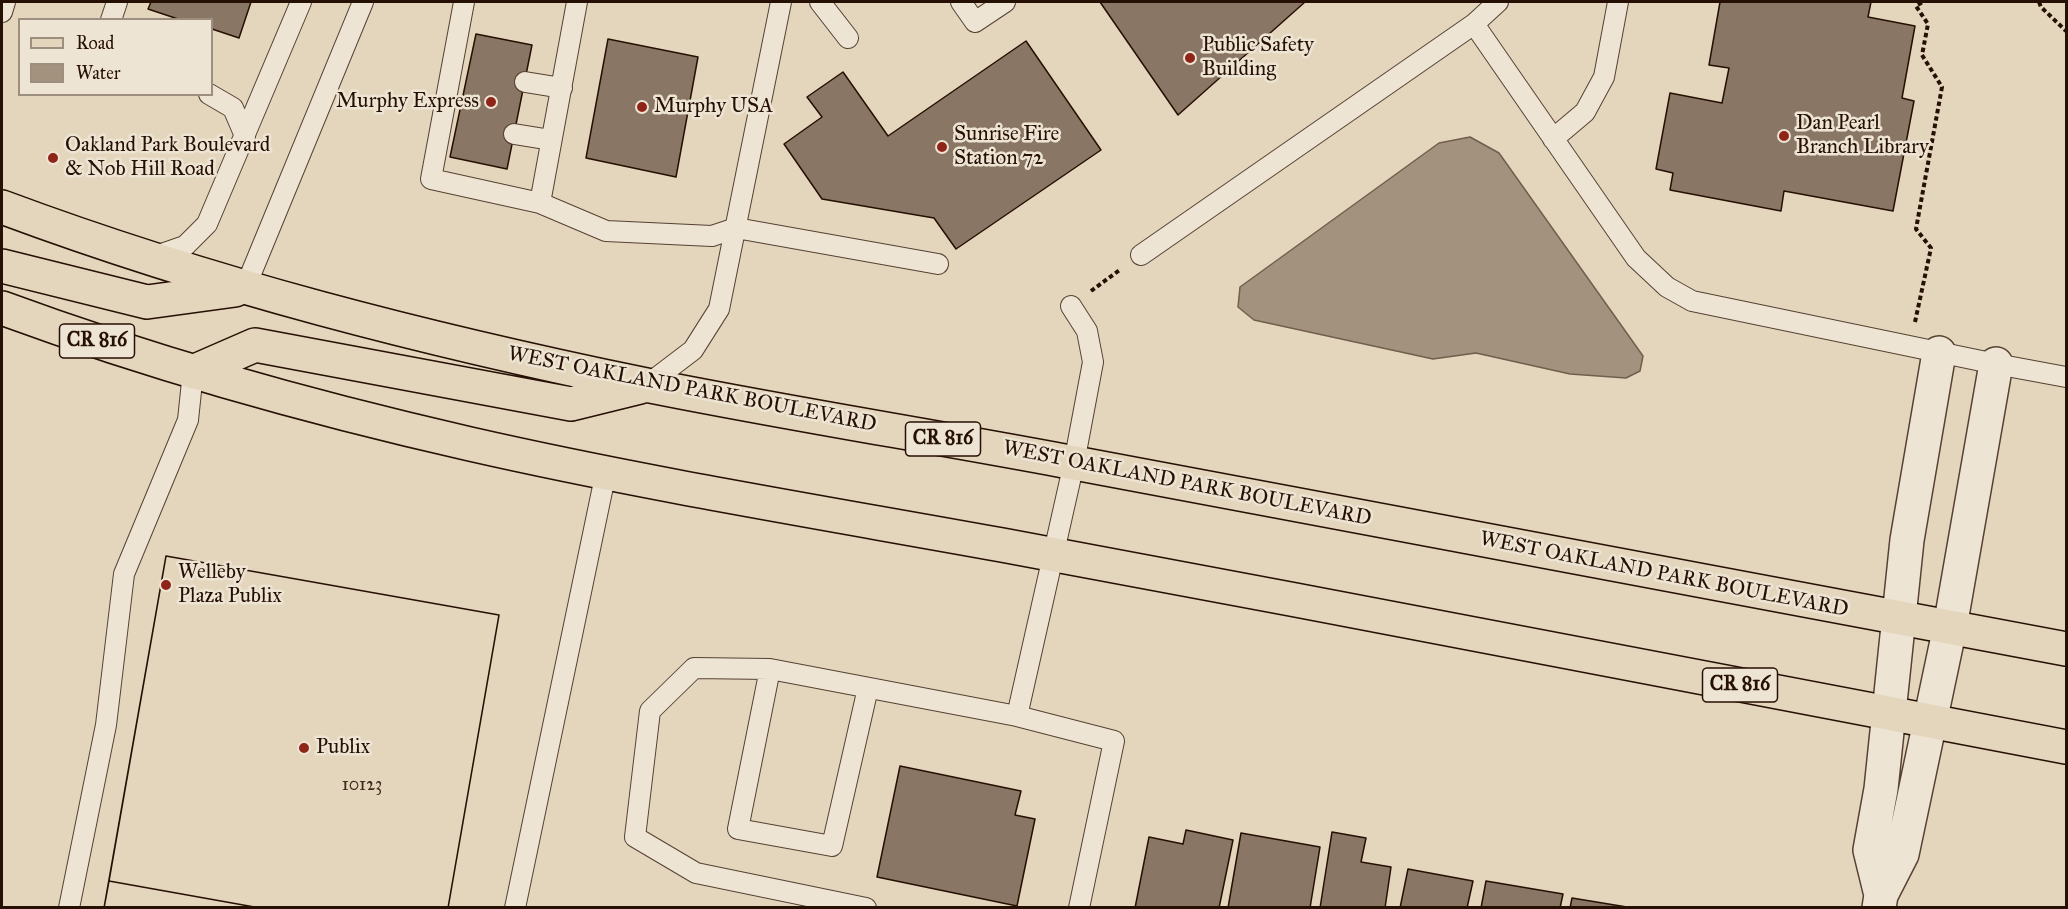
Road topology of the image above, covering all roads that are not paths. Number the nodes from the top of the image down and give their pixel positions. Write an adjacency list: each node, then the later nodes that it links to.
1 (5, 2): 13 (lane)
2 (117, 2): 14 (lane)
3 (301, 2): 21 (lane)
4 (363, 2): 31 (lane)
5 (464, 2): 24 (lane)
6 (577, 2): 18 (lane)
7 (781, 2): 26 (lane)
8 (820, 2): 16 (lane)
9 (961, 2): 10 (lane)
10 (1005, 2)
11 (1498, 2): 15 (lane)
12 (1618, 2): 22 (lane)
13 (2, 12)
14 (112, 18)
15 (1474, 24): 22 (lane); 27 (lane)
16 (848, 38)
17 (525, 82): 18 (lane)
18 (562, 88): 23 (lane)
19 (212, 96): 21 (lane)
20 (514, 134): 23 (lane)
21 (245, 136): 28 (lane)
22 (1553, 139): 34 (lane)
23 (551, 140): 24 (lane)
24 (540, 203): 26 (lane)
25 (2, 207): 28 (main road, WEST OAKLAND PARK BOULEVARD / CR 816)
26 (736, 228): 29 (lane); 38 (lane)
27 (1141, 255)
28 (147, 259): 31 (main road, WEST OAKLAND PARK BOULEVARD / CR 816)
29 (938, 264)
30 (2, 266): 31 (main road)
31 (245, 288): 38 (main road, WEST OAKLAND PARK BOULEVARD / CR 816)
32 (1071, 306): 39 (lane)
33 (2, 308): 36 (main road, CR 816)
34 (1925, 350): 35 (lane); 42 (street)
35 (1996, 364): 37 (lane); 43 (street)
36 (193, 372): 38 (main road); 40 (main road, CR 816); 52 (lane)
37 (2067, 376)
38 (647, 385): 39 (main road, WEST OAKLAND PARK BOULEVARD / CR 816)
39 (1074, 463): 41 (lane); 42 (main road, WEST OAKLAND PARK BOULEVARD / CR 816)
40 (606, 472): 41 (main road, CR 816); 53 (lane)
41 (1052, 555): 47 (main road, CR 816); 48 (lane)
42 (1897, 619): 43 (main road, WEST OAKLAND PARK BOULEVARD / CR 816); 47 (street)
43 (1950, 627): 44 (main road, WEST OAKLAND PARK BOULEVARD / CR 816); 49 (street)
44 (2067, 649)
45 (770, 669): 46 (lane); 46 (lane); 54 (lane)
46 (867, 688): 48 (lane)
47 (1890, 713): 49 (main road, CR 816); 51 (street)
48 (1017, 716): 55 (lane)
49 (1931, 721): 50 (main road, CR 816); 51 (street)
50 (2067, 747)
51 (1880, 901)
52 (69, 908)
53 (515, 908)
54 (866, 908)
55 (1079, 908)

